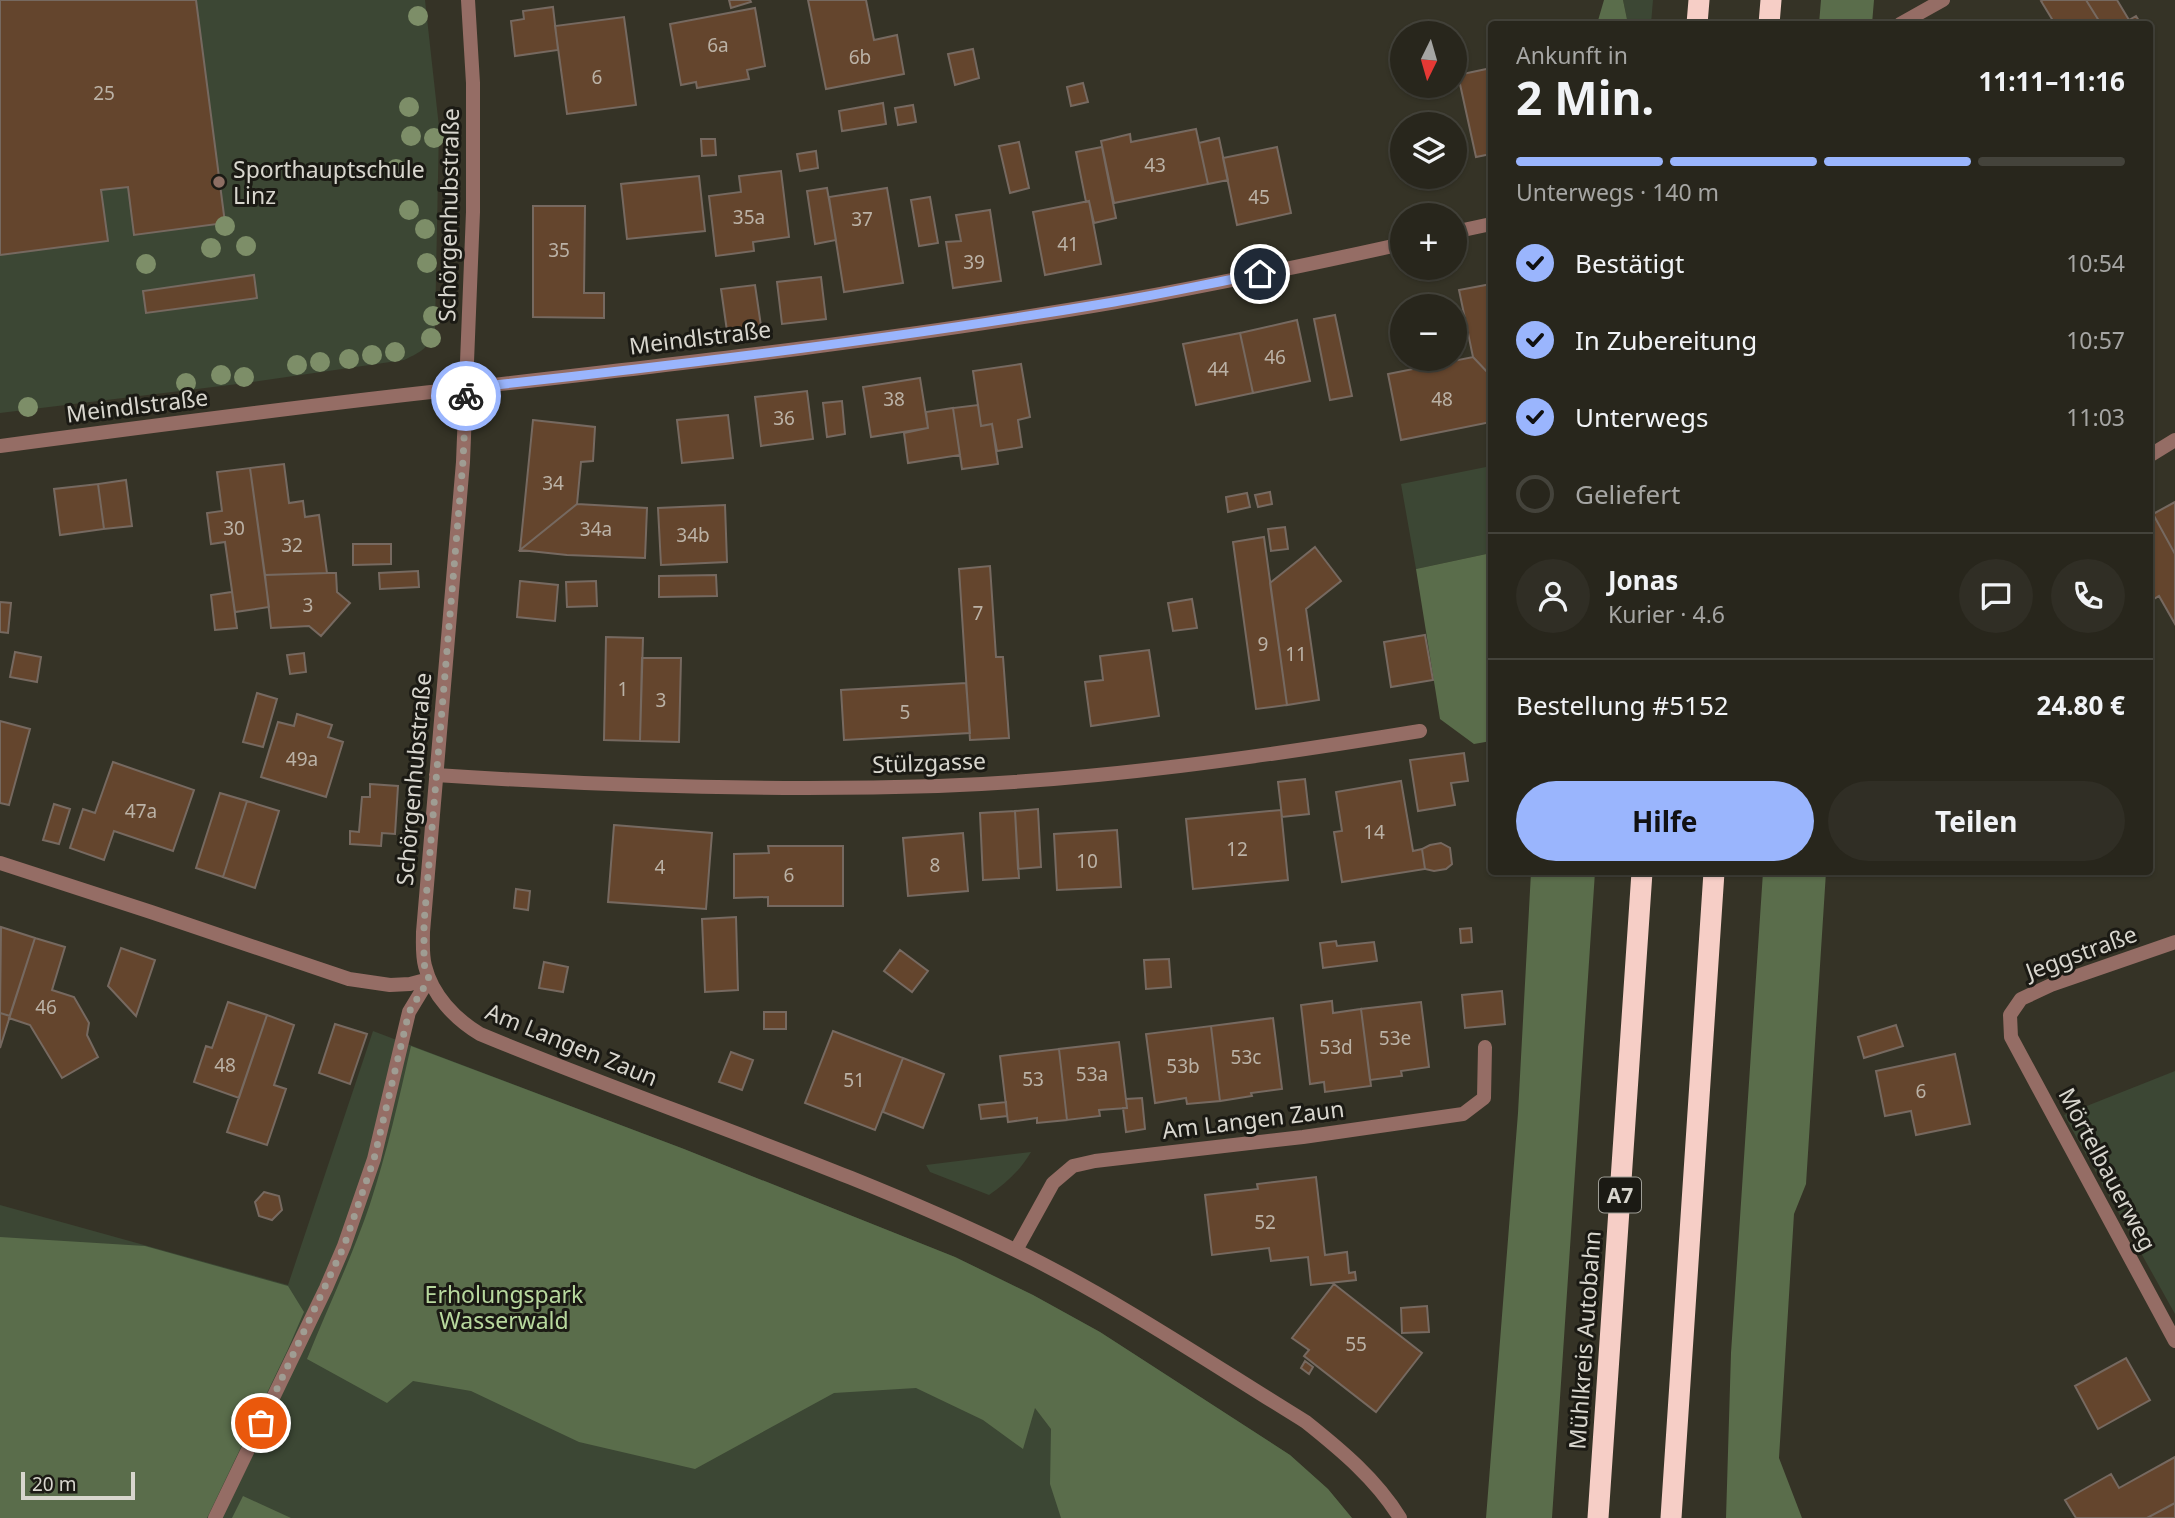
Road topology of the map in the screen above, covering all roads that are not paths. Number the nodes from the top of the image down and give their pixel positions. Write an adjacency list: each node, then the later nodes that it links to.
1 (468, 0): 11 (street, Schörgenhubstraße)
2 (1699, 0): 5 (highway)
3 (1771, 0): 6 (highway)
4 (1943, 0): 7 (street)
5 (1698, 21)
6 (1769, 21)
7 (1905, 21)
8 (1488, 225): 9 (street)
9 (1467, 229)
10 (1390, 247): 11 (street, Meindlstraße)
11 (467, 388): 13 (street, Meindlstraße); 16 (street, Schörgenhubstraße)
12 (2175, 440): 14 (street)
13 (0, 446)
14 (2153, 454)
15 (1420, 731): 16 (street, Stülzgasse)
16 (436, 775): 21 (street, Schörgenhubstraße)
17 (0, 863): 21 (street)
18 (1642, 875): 28 (highway, Mühlkreis Autobahn / A7)
19 (1714, 875): 29 (highway)
20 (2175, 942): 22 (street, Jeggstraße)
21 (429, 979): 24 (street, Am Langen Zaun); 26 (street)
22 (2010, 1015): 25 (street, Mörtelbauerweg)
23 (1485, 1047): 24 (street, Am Langen Zaun)
24 (1016, 1250): 27 (street, Am Langen Zaun)
25 (2175, 1341)
26 (215, 1518)
27 (1400, 1518)
28 (1598, 1518)
29 (1671, 1518)

